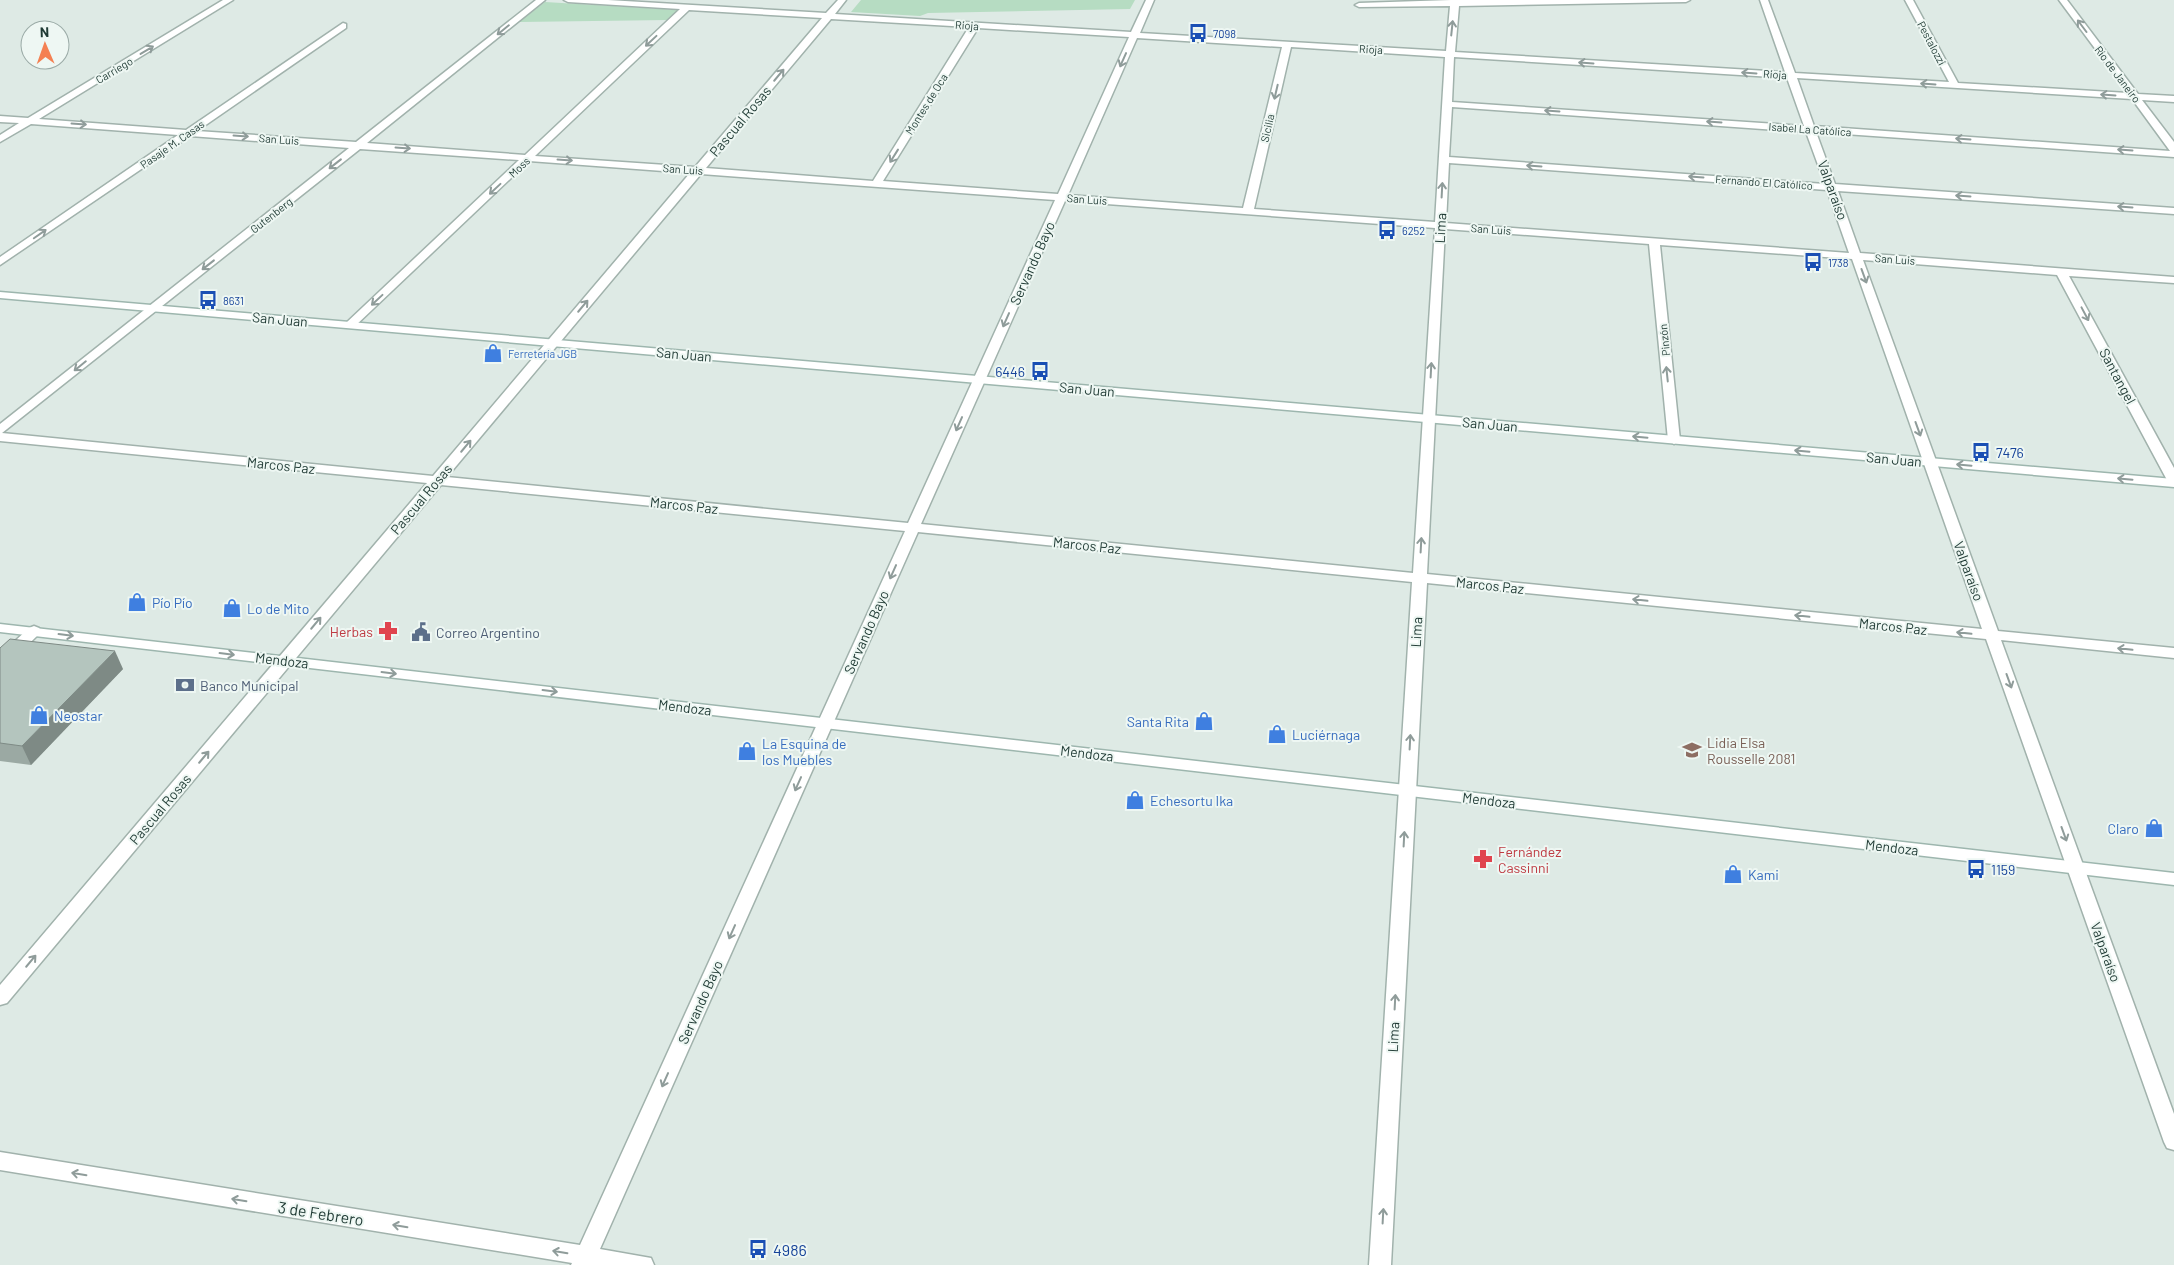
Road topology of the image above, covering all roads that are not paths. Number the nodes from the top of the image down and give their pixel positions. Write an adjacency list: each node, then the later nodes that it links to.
1 (229, 0): 25 (street, Carriego, one-way to 1)
2 (541, 0): 29 (street, Gutenberg, one-way to 29)
3 (568, 0): 12 (street, Rioja)
4 (842, 0): 13 (street, Pascual Rosas)
5 (1150, 0): 16 (street, Servando Bayo)
6 (1686, 0): 10 (street)
7 (1764, 0): 19 (street, Valparaíso)
8 (1909, 0): 20 (street, Pestalozzi)
9 (2063, 0): 21 (street, Río de Janeiro, one-way to 9)
10 (1455, 2): 11 (street); 18 (street, Lima, one-way to 10)
11 (1359, 5)
12 (687, 7): 13 (street, Rioja); 32 (street, Moss, one-way to 32)
13 (829, 16): 14 (street, Rioja); 34 (street, Pascual Rosas, one-way to 13)
14 (975, 25): 16 (street, Rioja); 35 (street, Montes de Oca, one-way to 35)
15 (343, 26): 27 (street, Pasaje M. Casas)
16 (1134, 35): 17 (street, Rioja); 37 (street, Servando Bayo, one-way to 37)
17 (1287, 44): 18 (street, Rioja); 38 (street, Sicilia, one-way to 38)
18 (1450, 54): 19 (street, Rioja, one-way to 18); 23 (street, Lima)
19 (1791, 75): 20 (street, Rioja, one-way to 19); 26 (street, Valparaíso)
20 (1955, 85): 21 (street, Rioja, one-way to 20)
21 (2135, 96): 22 (street, Rioja); 30 (street, Río de Janeiro)
22 (2174, 99)
23 (1447, 104): 26 (street, Isabel La Católica, one-way to 23); 33 (street, Lima)
24 (0, 119): 25 (street, San Luis)
25 (30, 121): 27 (street, San Luis, one-way to 27); 28 (street, Carriego)
26 (1811, 129): 31 (street, Isabel La Católica, one-way to 26); 36 (street, Valparaíso)
27 (188, 132): 29 (street, San Luis, one-way to 29); 43 (street, Pasaje M. Casas, one-way to 27)
28 (0, 139)
29 (359, 145): 32 (street, San Luis, one-way to 32); 47 (street, Gutenberg, one-way to 47)
30 (2174, 149)
31 (2174, 154)
32 (528, 158): 34 (street, San Luis, one-way to 34); 48 (street, Moss, one-way to 48)
33 (1444, 160): 36 (street, Fernando El Católico, one-way to 33); 40 (street, Lima, one-way to 33)
34 (699, 170): 35 (street, San Luis); 49 (street, Pascual Rosas, one-way to 34)
35 (877, 183): 37 (street, San Luis)
36 (1832, 187): 39 (street, Fernando El Católico, one-way to 36); 42 (street, Valparaíso)
37 (1061, 197): 38 (street, San Luis); 50 (street, Servando Bayo, one-way to 50)
38 (1248, 211): 40 (street, San Luis)
39 (2174, 211)
40 (1440, 225): 41 (street, San Luis); 51 (street, Lima, one-way to 40)
41 (1654, 241): 42 (street, San Luis); 54 (street, Pinzón, one-way to 41)
42 (1856, 256): 44 (street, San Luis); 55 (street, Valparaíso, one-way to 55)
43 (0, 262)
44 (2062, 271): 45 (street, San Luis); 57 (street, Santangel, one-way to 57)
45 (2174, 280)
46 (0, 295): 47 (street, San Juan)
47 (153, 308): 48 (street, San Juan); 52 (street, Gutenberg, one-way to 52)
48 (350, 325): 49 (street, San Juan)
49 (552, 343): 50 (street, San Juan); 56 (street, Pascual Rosas, one-way to 49)
50 (979, 380): 51 (street, San Juan); 58 (street, Servando Bayo, one-way to 58)
51 (1428, 418): 54 (street, San Juan, one-way to 51); 59 (street, Lima, one-way to 51)
52 (0, 430)
53 (0, 437): 56 (street, Marcos Paz)
54 (1674, 440): 55 (street, San Juan, one-way to 54)
55 (1930, 462): 57 (street, San Juan, one-way to 55); 62 (street, Valparaíso)
56 (437, 481): 58 (street, Marcos Paz); 64 (street, Pascual Rosas, one-way to 56)
57 (2174, 482)
58 (913, 528): 59 (street, Marcos Paz); 66 (street, Servando Bayo, one-way to 66)
59 (1419, 578): 62 (street, Marcos Paz, one-way to 59); 67 (street, Lima, one-way to 59)
60 (0, 628): 61 (street, Mendoza)
61 (34, 632): 64 (street, Mendoza, one-way to 64); 65 (street)
62 (1992, 635): 63 (street, Marcos Paz, one-way to 62); 68 (street, Valparaíso, one-way to 68)
63 (2174, 653)
64 (285, 661): 66 (street, Mendoza, one-way to 66); 70 (street, Pascual Rosas, one-way to 64)
65 (0, 664)
66 (825, 723): 67 (street, Mendoza); 73 (street, Servando Bayo, one-way to 73)
67 (1407, 790): 68 (street, Mendoza); 75 (street, Lima, one-way to 67)
68 (2076, 868): 69 (street, Mendoza); 71 (street, Valparaíso)
69 (2174, 879)
70 (0, 998)
71 (2174, 1142)
72 (0, 1161): 73 (street, 3 de Febrero, one-way to 72)
73 (584, 1260): 74 (street, 3 de Febrero)
74 (643, 1265)
75 (1380, 1265)

